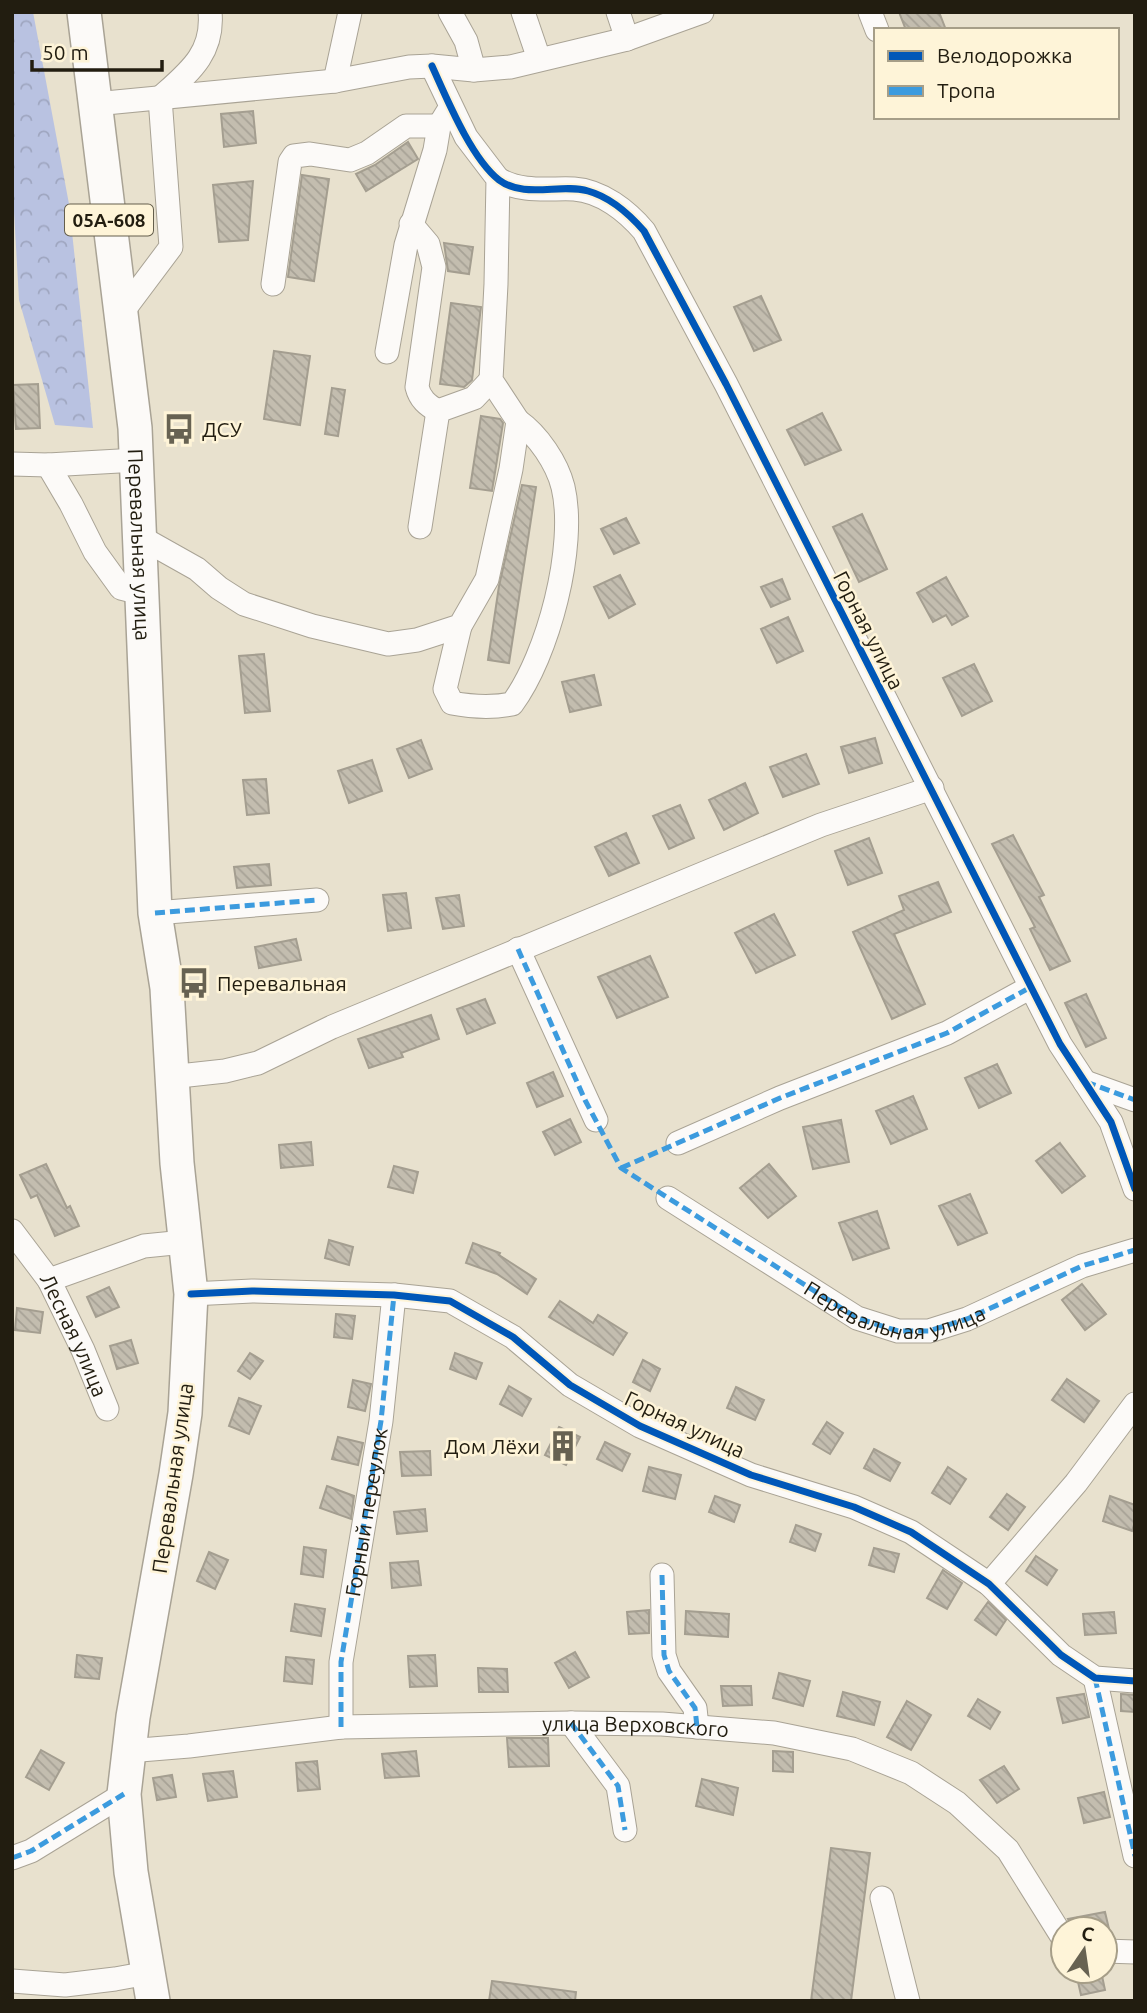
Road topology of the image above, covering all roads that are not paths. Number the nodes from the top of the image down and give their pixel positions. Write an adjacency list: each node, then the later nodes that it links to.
1 (84, 12): 14 (highway, Перевальная улица / 05А-608)
2 (210, 12): 13 (street)
3 (350, 12): 12 (street)
4 (450, 12): 11 (street)
5 (523, 12): 9 (street)
6 (618, 12): 8 (street)
7 (702, 12): 8 (street)
8 (627, 38): 9 (street)
9 (539, 59): 11 (street)
10 (432, 66): 11 (street); 12 (street); 15 (street)
11 (474, 70)
12 (335, 82): 13 (street)
13 (160, 99): 14 (street); 19 (street)
14 (95, 104): 19 (highway, Перевальная улица / 05А-608)
15 (444, 117): 16 (street); 17 (street); 18 (street)
16 (498, 179): 21 (street); 31 (street, Горная улица)
17 (411, 224): 20 (street); 22 (street)
18 (273, 284)
19 (120, 315): 24 (highway, Перевальная улица / 05А-608)
20 (387, 352)
21 (491, 380): 22 (street); 23 (street)
22 (438, 411): 27 (street)
23 (518, 421): 30 (street); 30 (street)
24 (137, 460): 26 (street); 28 (highway, Перевальная улица / 05А-608)
25 (12, 464): 26 (street)
26 (48, 465): 29 (street)
27 (420, 527)
28 (140, 537): 29 (highway, Перевальная улица / 05А-608); 30 (street)
29 (141, 593): 33 (highway, Перевальная улица / 05А-608)
30 (460, 626)
31 (932, 788): 34 (street); 35 (street, Горная улица)
32 (317, 900): 33 (street)
33 (155, 913): 36 (highway, Перевальная улица / 05А-608)
34 (518, 950): 36 (street); 39 (street)
35 (1031, 987): 37 (street, Горная улица); 40 (street)
36 (170, 1077): 44 (highway, Перевальная улица / 05А-608)
37 (1085, 1082): 38 (street); 41 (street, Горная улица)
38 (1135, 1100)
39 (596, 1121)
40 (678, 1143)
41 (1135, 1189)
42 (668, 1198): 45 (street, Перевальная улица)
43 (12, 1231): 46 (street, Лесная улица)
44 (184, 1242): 46 (street); 47 (highway, Перевальная улица / 05А-608)
45 (1135, 1250)
46 (49, 1280): 50 (street, Лесная улица)
47 (191, 1294): 48 (street, Горная улица); 58 (highway, Перевальная улица / 05А-608)
48 (394, 1295): 52 (street, Горная улица); 56 (street, Горный переулок)
49 (1135, 1404): 52 (street)
50 (107, 1409)
51 (662, 1575): 57 (street)
52 (989, 1584): 53 (street, Горная улица)
53 (1095, 1678): 54 (street, Горная улица); 61 (street)
54 (1135, 1681)
55 (571, 1723): 56 (street, улица Верховского); 57 (street, улица Верховского); 60 (street)
56 (341, 1727): 58 (street, улица Верховского)
57 (697, 1727): 64 (street, улица Верховского)
58 (128, 1751): 59 (highway, Перевальная улица / 05А-608)
59 (124, 1794): 62 (street); 66 (highway, Перевальная улица / 05А-608)
60 (625, 1830)
61 (1135, 1856)
62 (12, 1857)
63 (882, 1898): 68 (street)
64 (1049, 1916)
65 (12, 1981): 67 (street)
66 (150, 1987): 67 (street)
67 (63, 1993)
68 (908, 2001)

